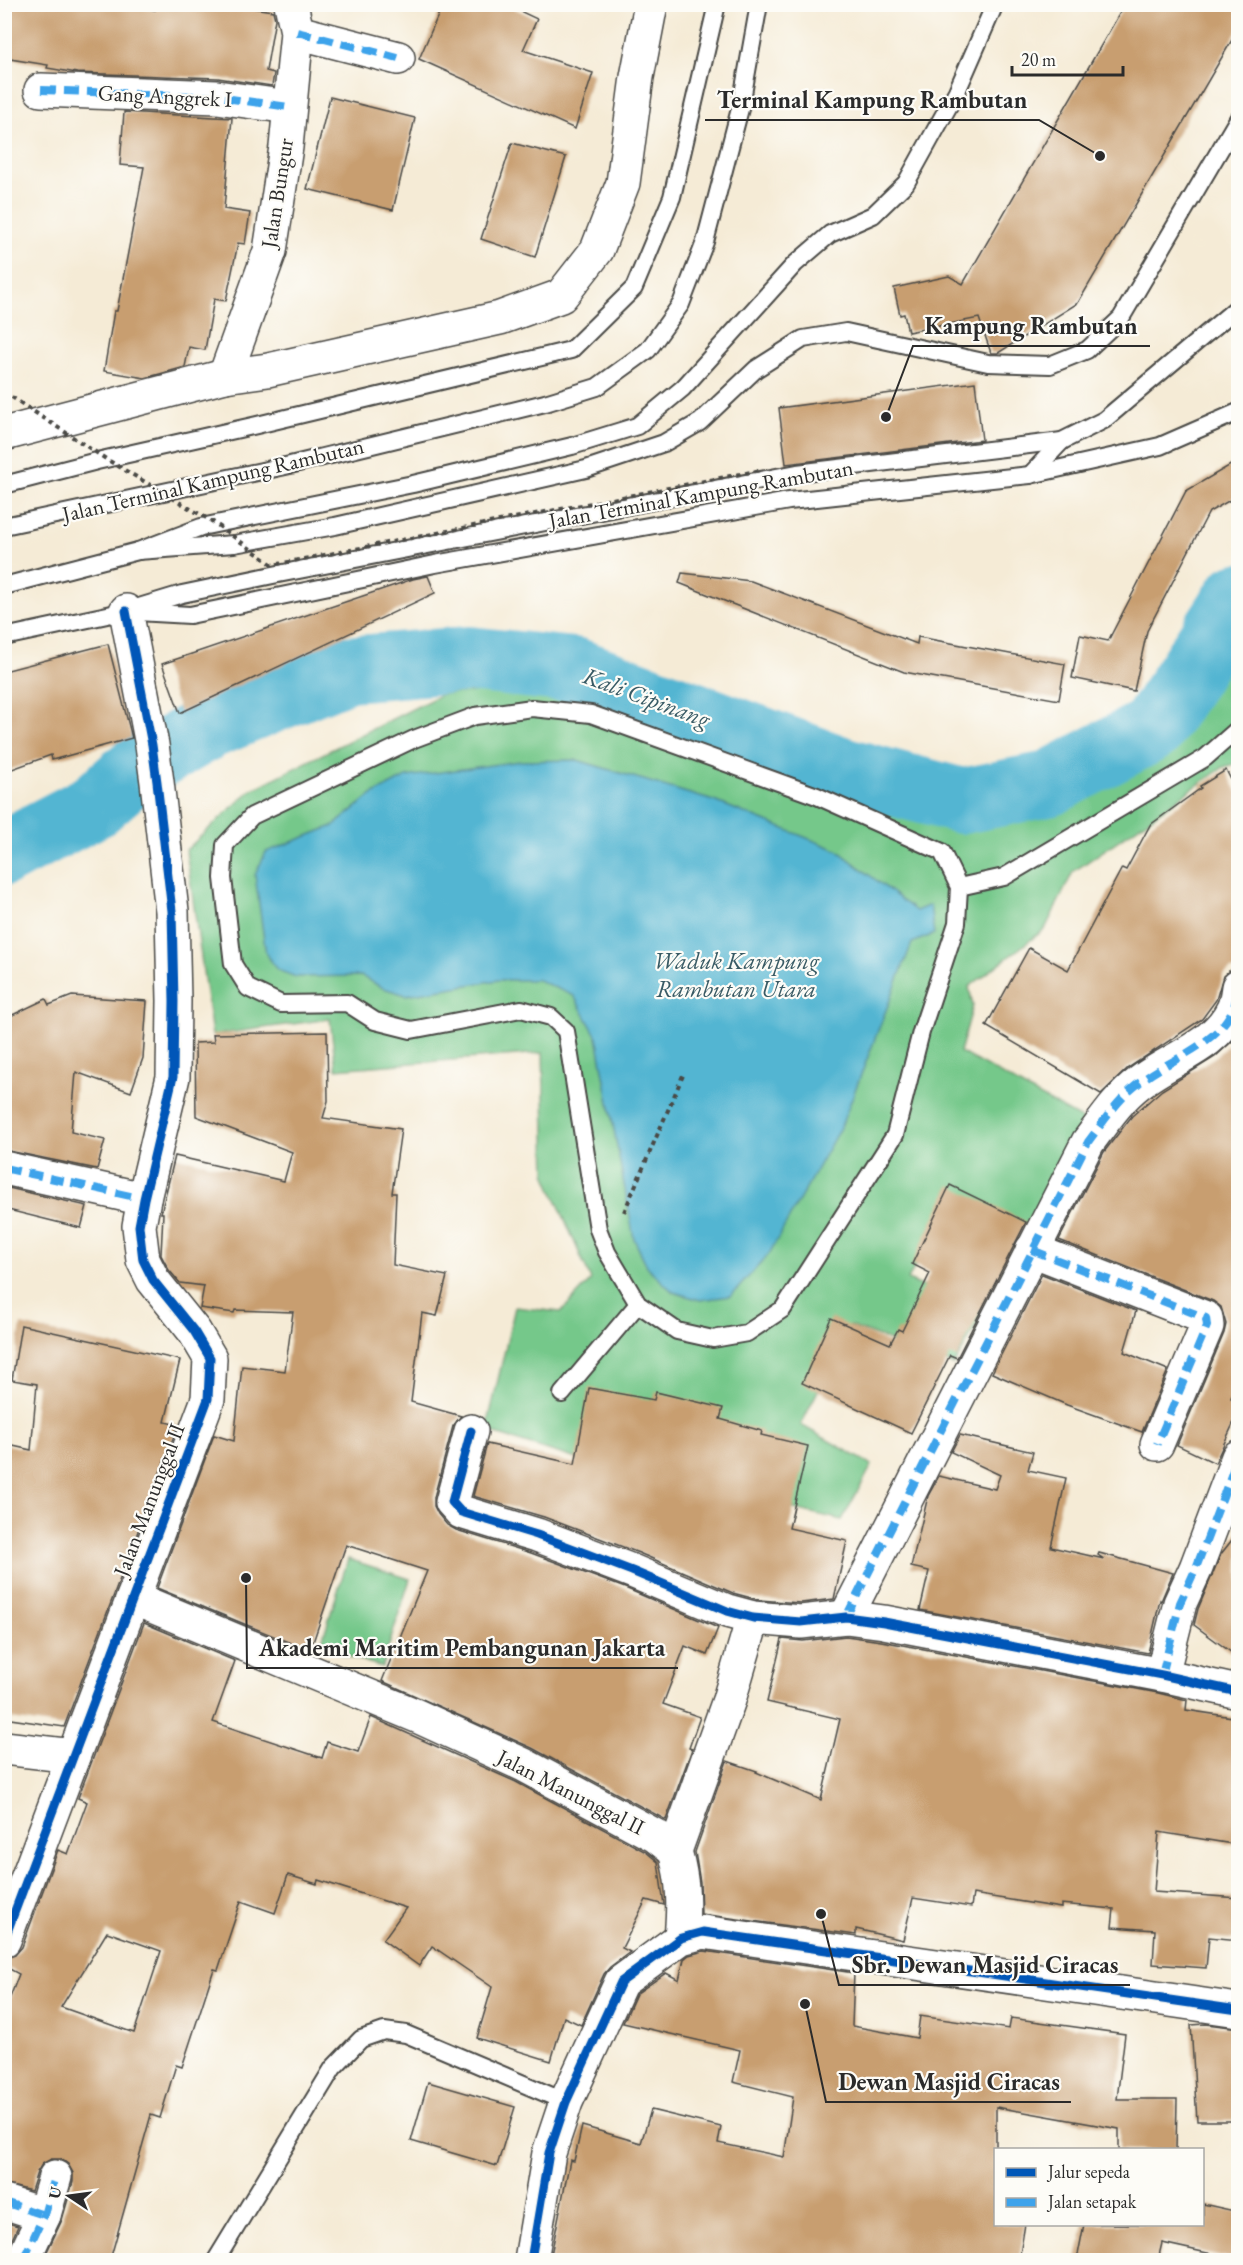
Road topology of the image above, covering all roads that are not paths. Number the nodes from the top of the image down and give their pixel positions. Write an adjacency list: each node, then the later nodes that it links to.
1 (651, 4): 11 (street)
2 (717, 4): 16 (lane, Jalan Terminal Kampung Rambutan)
3 (759, 4): 17 (lane, Jalan Terminal Kampung Rambutan)
4 (995, 4): 18 (lane)
5 (294, 18): 6 (street); 8 (street, Jalan Bungur)
6 (398, 58)
7 (41, 90): 8 (street, Gang Anggrek I)
8 (289, 107): 11 (street, Jalan Bungur)
9 (1239, 119): 18 (lane)
10 (1239, 307): 14 (lane, Jalan Terminal Kampung Rambutan)
11 (225, 376): 13 (street)
12 (1239, 412): 15 (lane, Jalan Terminal Kampung Rambutan)
13 (4, 434)
14 (1062, 441): 15 (lane); 20 (lane, Jalan Terminal Kampung Rambutan)
15 (1030, 475): 20 (lane, Jalan Terminal Kampung Rambutan)
16 (4, 485)
17 (4, 526)
18 (138, 551): 19 (lane)
19 (4, 585)
20 (126, 611): 21 (lane, Jalan Terminal Kampung Rambutan); 26 (street, Jalan Manunggal II)
21 (4, 637)
22 (1239, 729): 23 (lane)
23 (959, 887): 28 (lane); 28 (lane)
24 (1239, 987): 27 (street)
25 (4, 1168): 26 (street)
26 (144, 1199): 33 (street, Jalan Manunggal II)
27 (1032, 1250): 31 (street); 34 (street)
28 (638, 1304): 29 (lane)
29 (562, 1394)
30 (471, 1431): 35 (street)
31 (1157, 1444)
32 (1239, 1457): 36 (street)
33 (133, 1598): 39 (street, Jalan Manunggal II); 40 (street, Jalan Manunggal II)
34 (846, 1617): 35 (street); 36 (street)
35 (753, 1618): 40 (street)
36 (1162, 1675): 37 (street)
37 (1239, 1692)
38 (4, 1748): 39 (street)
39 (73, 1756): 42 (street, Jalan Manunggal II)
40 (675, 1851): 41 (street)
41 (681, 1938): 43 (street); 44 (street)
42 (4, 1940)
43 (1239, 2010)
44 (566, 2102): 49 (lane); 50 (street)
45 (55, 2176): 47 (street)
46 (4, 2202): 47 (street)
47 (44, 2215): 48 (street)
48 (23, 2260)
49 (216, 2260)
50 (531, 2260)

